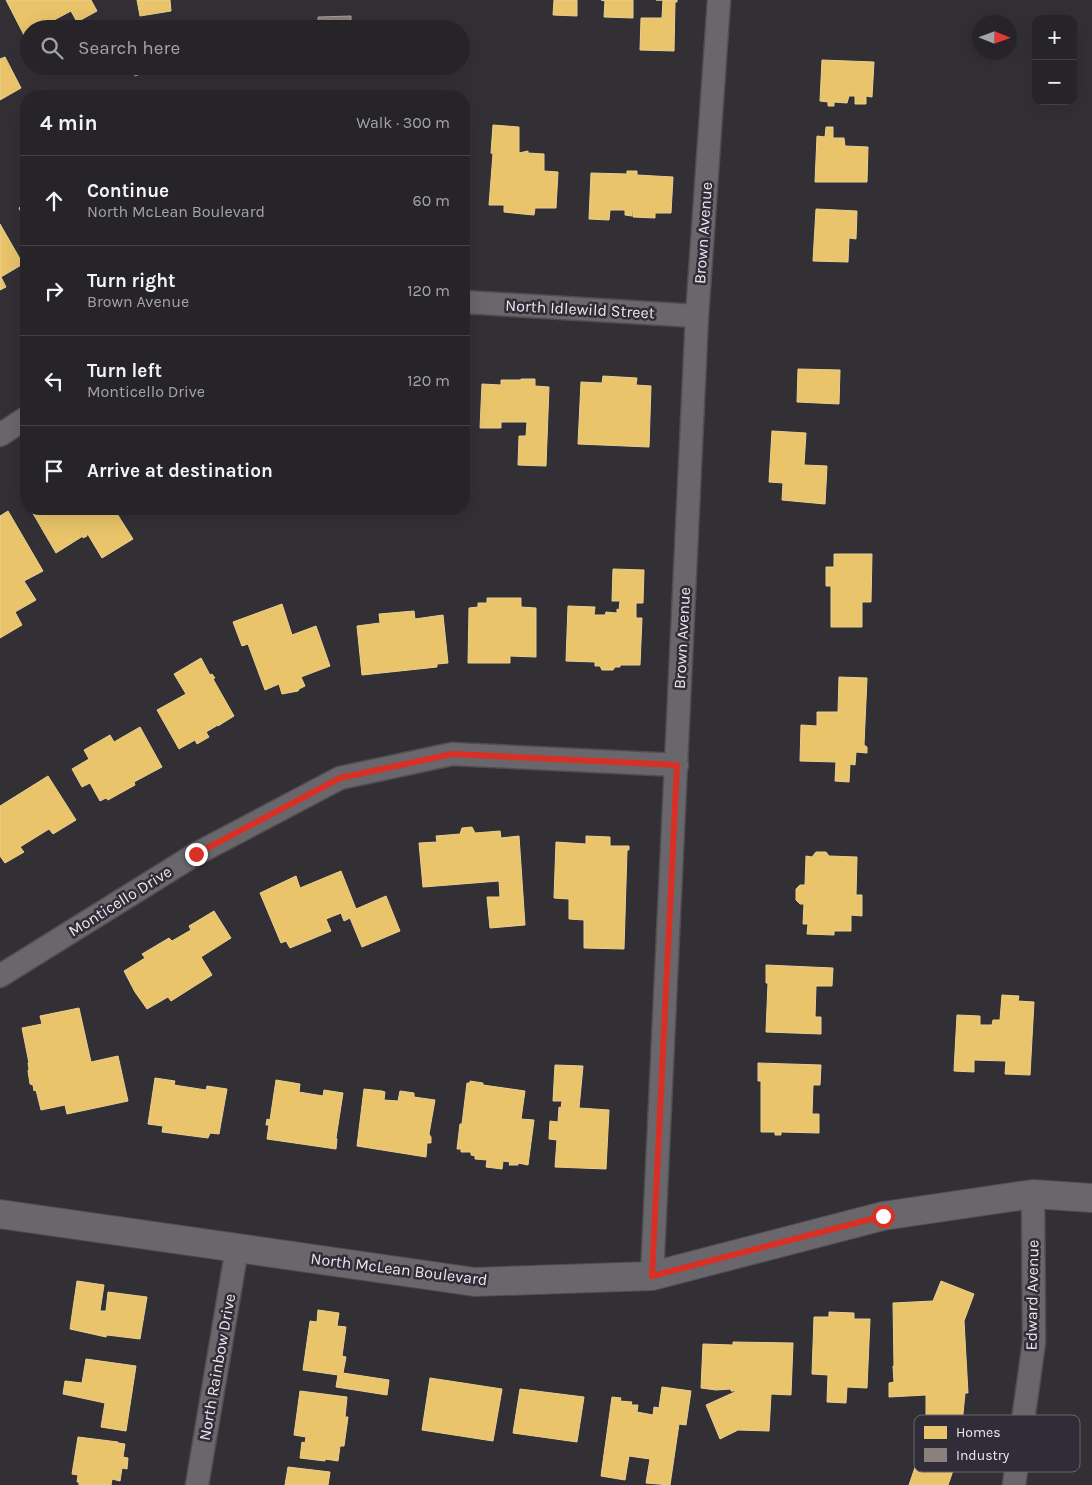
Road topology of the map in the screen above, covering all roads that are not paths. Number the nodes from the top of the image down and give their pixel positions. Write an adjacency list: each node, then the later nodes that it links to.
1 (719, 0): 3 (street, Brown Avenue)
2 (470, 302): 3 (street, North Idlewild Street)
3 (697, 316): 6 (street, Brown Avenue)
4 (20, 422): 5 (street)
5 (0, 435)
6 (677, 765): 7 (street, Monticello Drive); 12 (street, Brown Avenue)
7 (0, 976)
8 (1033, 1194): 9 (main road, North McLean Boulevard); 12 (main road, North McLean Boulevard); 13 (street, Edward Avenue)
9 (1092, 1198)
10 (0, 1214): 11 (main road, North McLean Boulevard)
11 (238, 1248): 12 (main road, North McLean Boulevard); 15 (street, North Rainbow Drive)
12 (652, 1276)
13 (1024, 1415)
14 (1016, 1472): 16 (street, Edward Avenue)
15 (197, 1485)
16 (1014, 1485)

